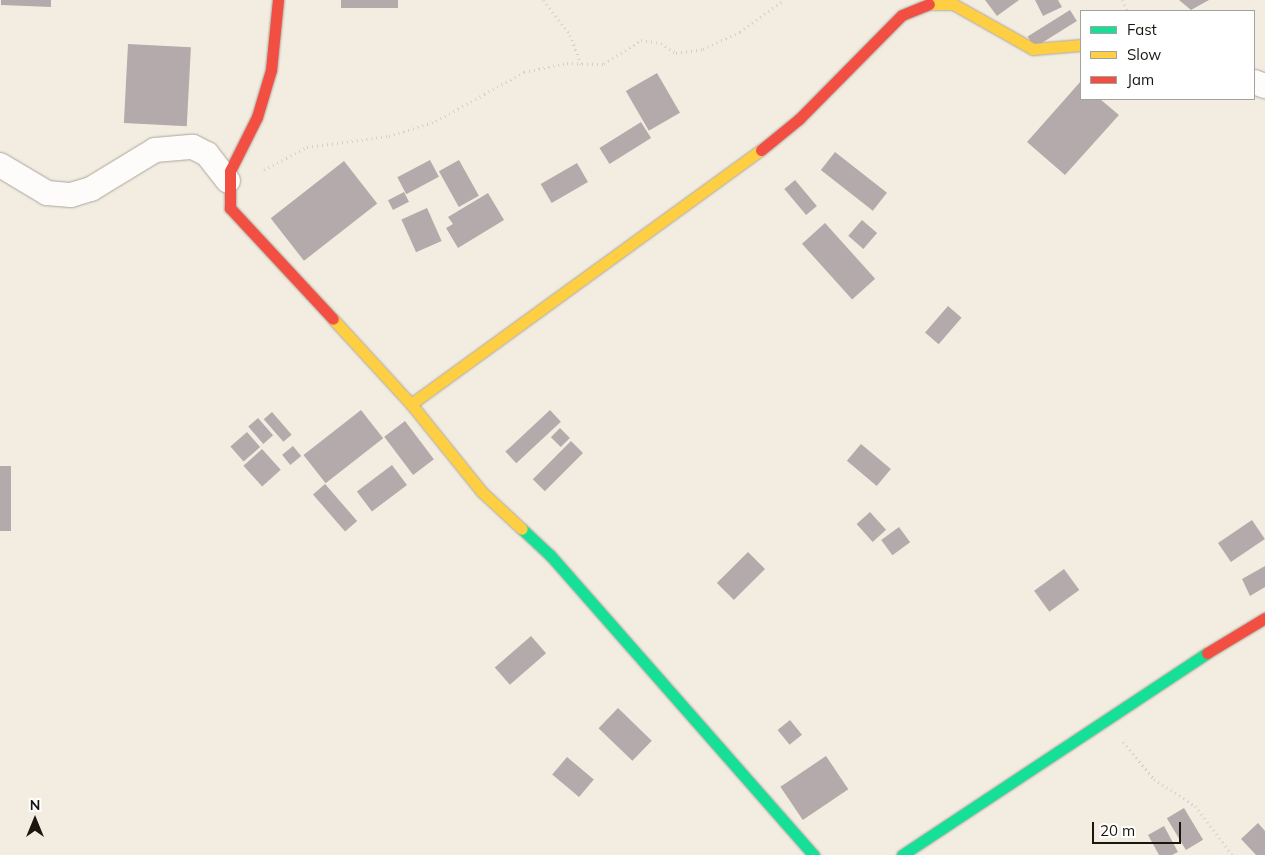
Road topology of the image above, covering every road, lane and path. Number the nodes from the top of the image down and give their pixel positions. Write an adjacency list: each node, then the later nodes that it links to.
1 (278, 0): 7 (street)
2 (542, 0): 5 (path)
3 (784, 0): 5 (path)
4 (1080, 45): 8 (street)
5 (581, 64): 7 (path)
6 (0, 165): 7 (street)
7 (227, 186): 8 (street)
8 (411, 404): 11 (street)
9 (1265, 618): 10 (street)
10 (1106, 719): 12 (street); 13 (path)
11 (814, 855)
12 (902, 855)
13 (1232, 855)

